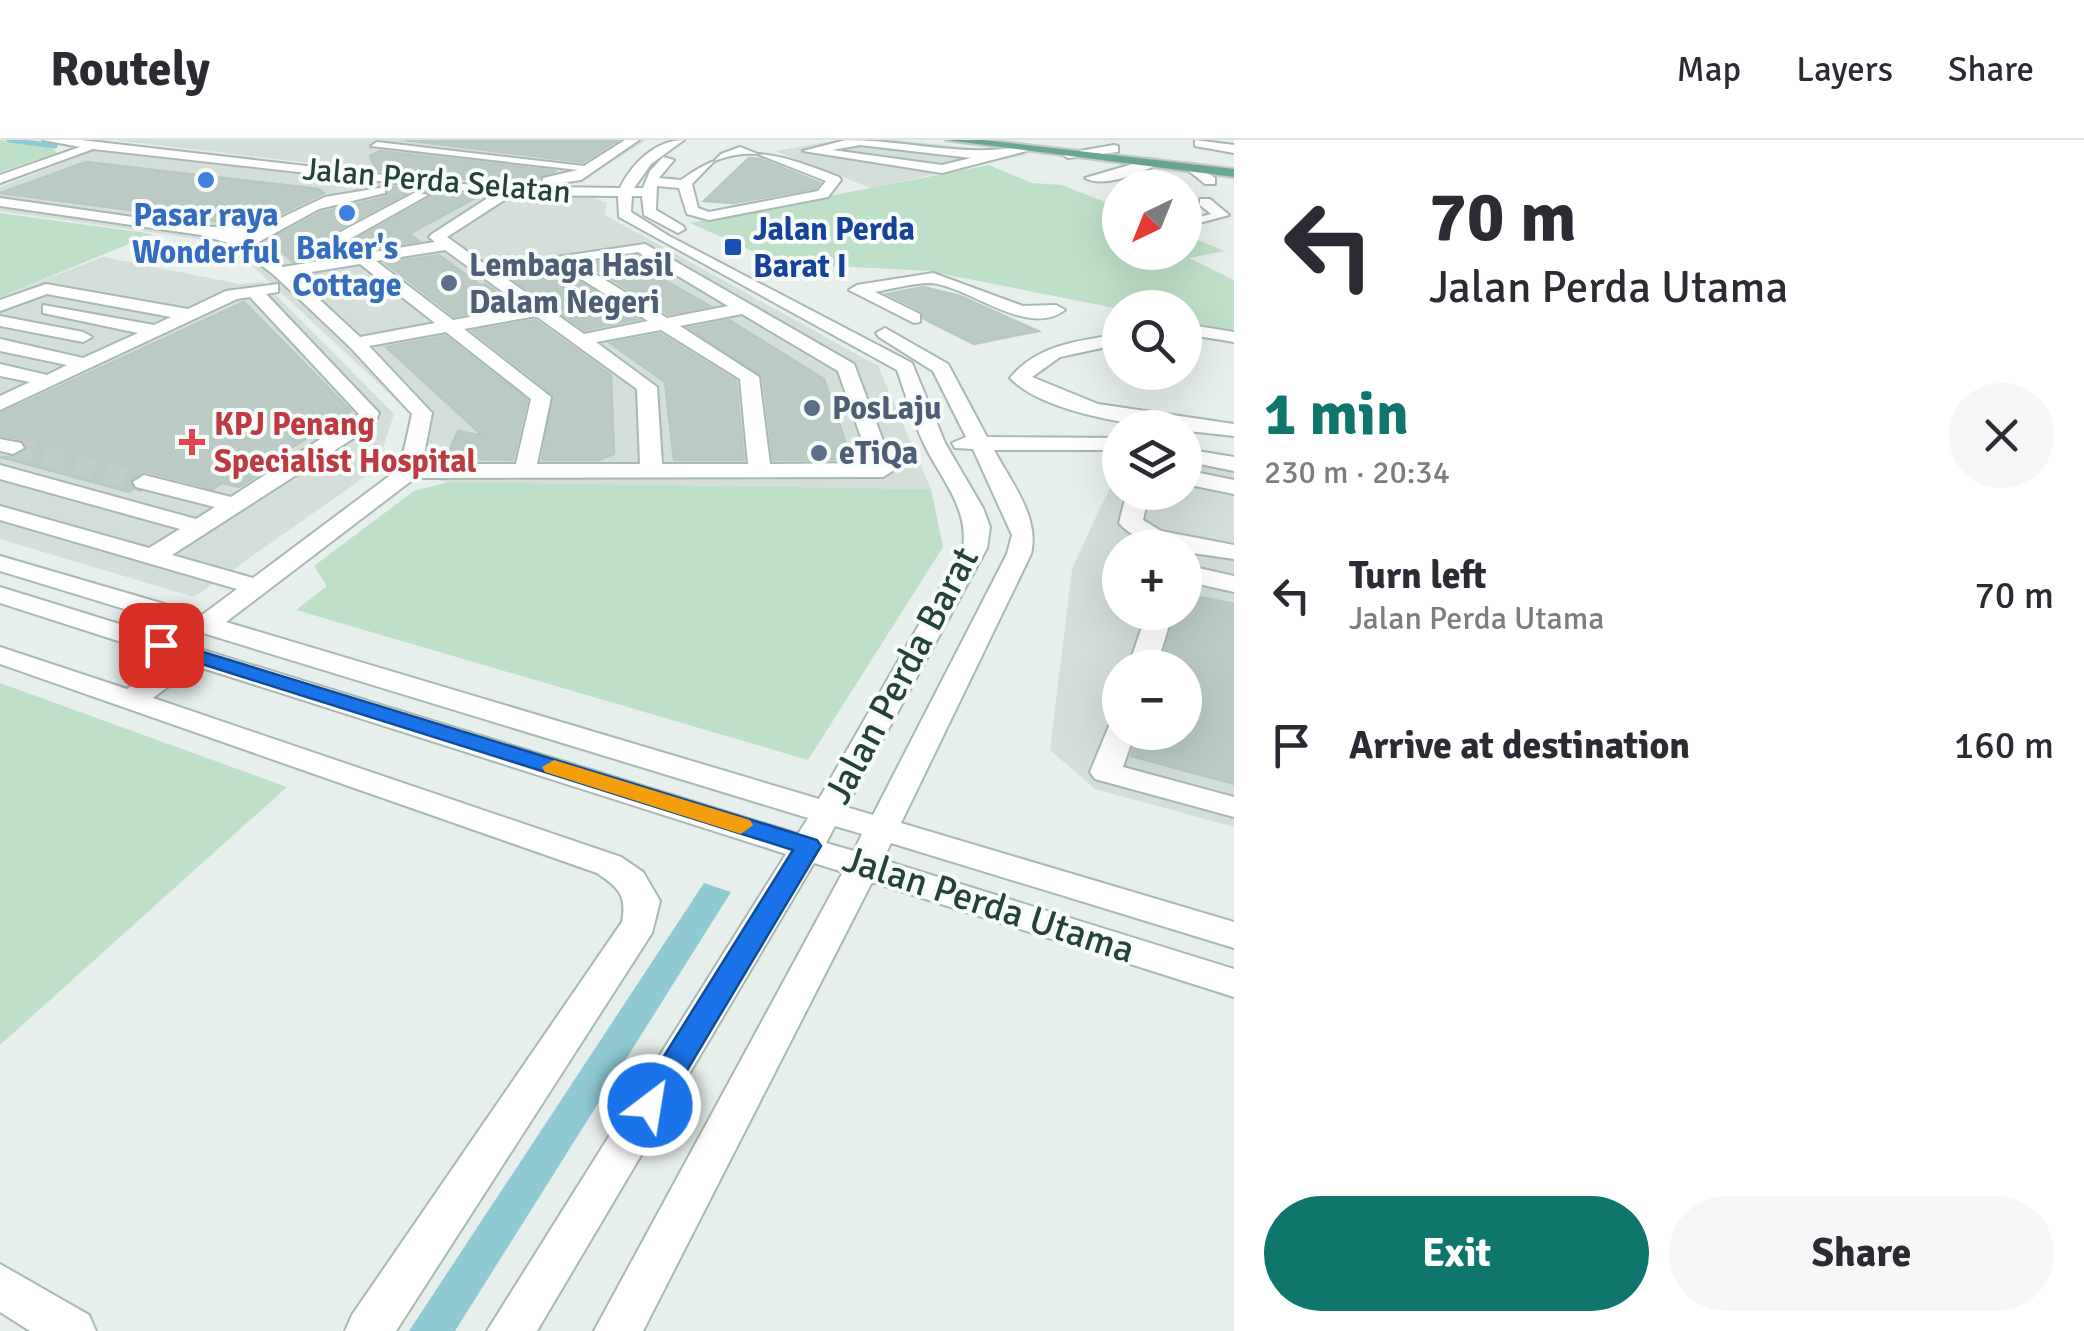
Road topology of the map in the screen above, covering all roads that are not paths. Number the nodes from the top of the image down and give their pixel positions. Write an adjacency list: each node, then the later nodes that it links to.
1 (49, 140): 12 (street, Jalan Perda Selatan)
2 (111, 140): 12 (street)
3 (150, 140): 9 (street)
4 (634, 140): 19 (street)
5 (678, 140): 39 (street)
6 (699, 140): 39 (street)
7 (952, 140): 8 (main road)
8 (976, 141): 11 (main road)
9 (196, 142)
10 (1199, 143): 16 (street)
11 (1028, 144): 13 (main road); 20 (street)
12 (96, 146): 14 (street, Jalan Perda Selatan); 21 (street)
13 (1065, 148): 15 (main road)
14 (125, 149): 22 (street); 31 (street, Jalan Perda Selatan)
15 (1114, 149): 23 (main road)
16 (1234, 149)
17 (595, 150): 19 (street)
18 (365, 151): 26 (street); 26 (street); 31 (street)
19 (614, 152): 26 (street)
20 (992, 157): 25 (street); 25 (street)
21 (60, 158): 22 (street); 33 (street)
22 (106, 158): 31 (street)
23 (1132, 161): 24 (street); 27 (street); 29 (street); 32 (street)
24 (1150, 163): 27 (main road)
25 (888, 164): 28 (street)
26 (591, 168)
27 (1192, 168): 30 (main road); 34 (street)
28 (914, 170)
29 (1137, 170)
30 (1234, 174)
31 (322, 177): 36 (street); 37 (street, Jalan Perda Selatan); 38 (street)
32 (1092, 178)
33 (0, 179)
34 (1210, 181)
35 (685, 184): 35 (street); 39 (street)
36 (385, 190): 38 (street); 40 (street)
37 (507, 192): 39 (street, Jalan Perda Selatan); 44 (street)
38 (346, 193): 47 (street)
39 (636, 193): 67 (street, Jalan Perda Barat); 67 (street, Jalan Perda Barat)
40 (421, 195): 44 (street); 52 (street)
41 (0, 202): 48 (street)
42 (1202, 202): 43 (street)
43 (1205, 202): 45 (street); 46 (street)
44 (489, 204): 50 (street)
45 (1234, 210)
46 (1202, 220)
47 (266, 230): 48 (street); 51 (street)
48 (203, 232): 51 (street)
49 (480, 234): 50 (street)
50 (444, 237): 52 (street); 54 (street)
51 (249, 247): 55 (street)
52 (364, 258): 55 (street); 65 (street)
53 (562, 260): 54 (street); 58 (street); 64 (street)
54 (485, 272): 60 (street)
55 (286, 278): 56 (street); 72 (street)
56 (254, 291): 62 (street); 95 (street)
57 (6, 304): 62 (street); 66 (street)
58 (744, 308): 64 (street); 89 (street)
59 (894, 309): 61 (street); 67 (street); 67 (street)
60 (538, 310): 65 (street); 70 (street)
61 (1056, 310)
62 (190, 315): 66 (street)
63 (0, 321): 74 (street)
64 (663, 324): 70 (street); 89 (street)
65 (451, 326): 72 (street); 90 (street)
66 (156, 331): 74 (street)
67 (868, 331): 82 (street, Jalan Perda Barat); 83 (street, Jalan Perda Barat)
68 (1202, 332): 69 (street)
69 (1234, 336)
70 (580, 340): 88 (street)
71 (1102, 343): 79 (street)
72 (356, 344): 87 (street)
73 (0, 345): 75 (street)
74 (125, 345): 75 (street)
75 (86, 364): 77 (street)
76 (0, 370): 77 (street)
77 (50, 381): 78 (street)
78 (2, 401)
79 (1102, 413)
80 (1202, 428): 81 (street)
81 (1234, 430)
82 (934, 443): 83 (street); 112 (street, Jalan Perda Barat)
83 (980, 443): 84 (street); 113 (street, Jalan Perda Barat)
84 (1102, 444)
85 (1202, 458): 86 (street)
86 (1234, 464)
87 (410, 470): 90 (street); 104 (street)
88 (651, 470): 89 (street); 90 (street)
89 (760, 470)
90 (525, 471)
91 (0, 472): 98 (street)
92 (1202, 480): 94 (street)
93 (144, 482): 95 (street)
94 (1234, 487)
95 (235, 505): 98 (street)
96 (1134, 510): 99 (street)
97 (0, 513): 100 (street)
98 (200, 527): 100 (street)
99 (1234, 552)
100 (153, 556): 104 (street)
101 (0, 563): 106 (street, Jalan Perda Utama)
102 (1202, 577): 103 (street)
103 (1234, 584)
104 (257, 586): 106 (street)
105 (0, 595): 108 (street, Jalan Perda Utama)
106 (205, 626): 112 (street, Jalan Perda Utama)
107 (0, 654): 109 (street)
108 (193, 655): 109 (street); 114 (street, Jalan Perda Utama)
109 (130, 700): 120 (street)
110 (1114, 750): 111 (street)
111 (1234, 807)
112 (828, 811): 113 (street, Jalan Perda Utama); 114 (street, Jalan Perda Barat)
113 (882, 827): 115 (street, Jalan Perda Barat); 116 (street, Jalan Perda Utama)
114 (808, 846): 115 (street, Jalan Perda Utama); 121 (street, Jalan Perda Barat)
115 (864, 864): 117 (street, Jalan Perda Utama); 122 (street, Jalan Perda Barat)
116 (1234, 936)
117 (1234, 982)
118 (3, 1289): 119 (street)
119 (72, 1331)
120 (370, 1331)
121 (511, 1331)
122 (618, 1331)

